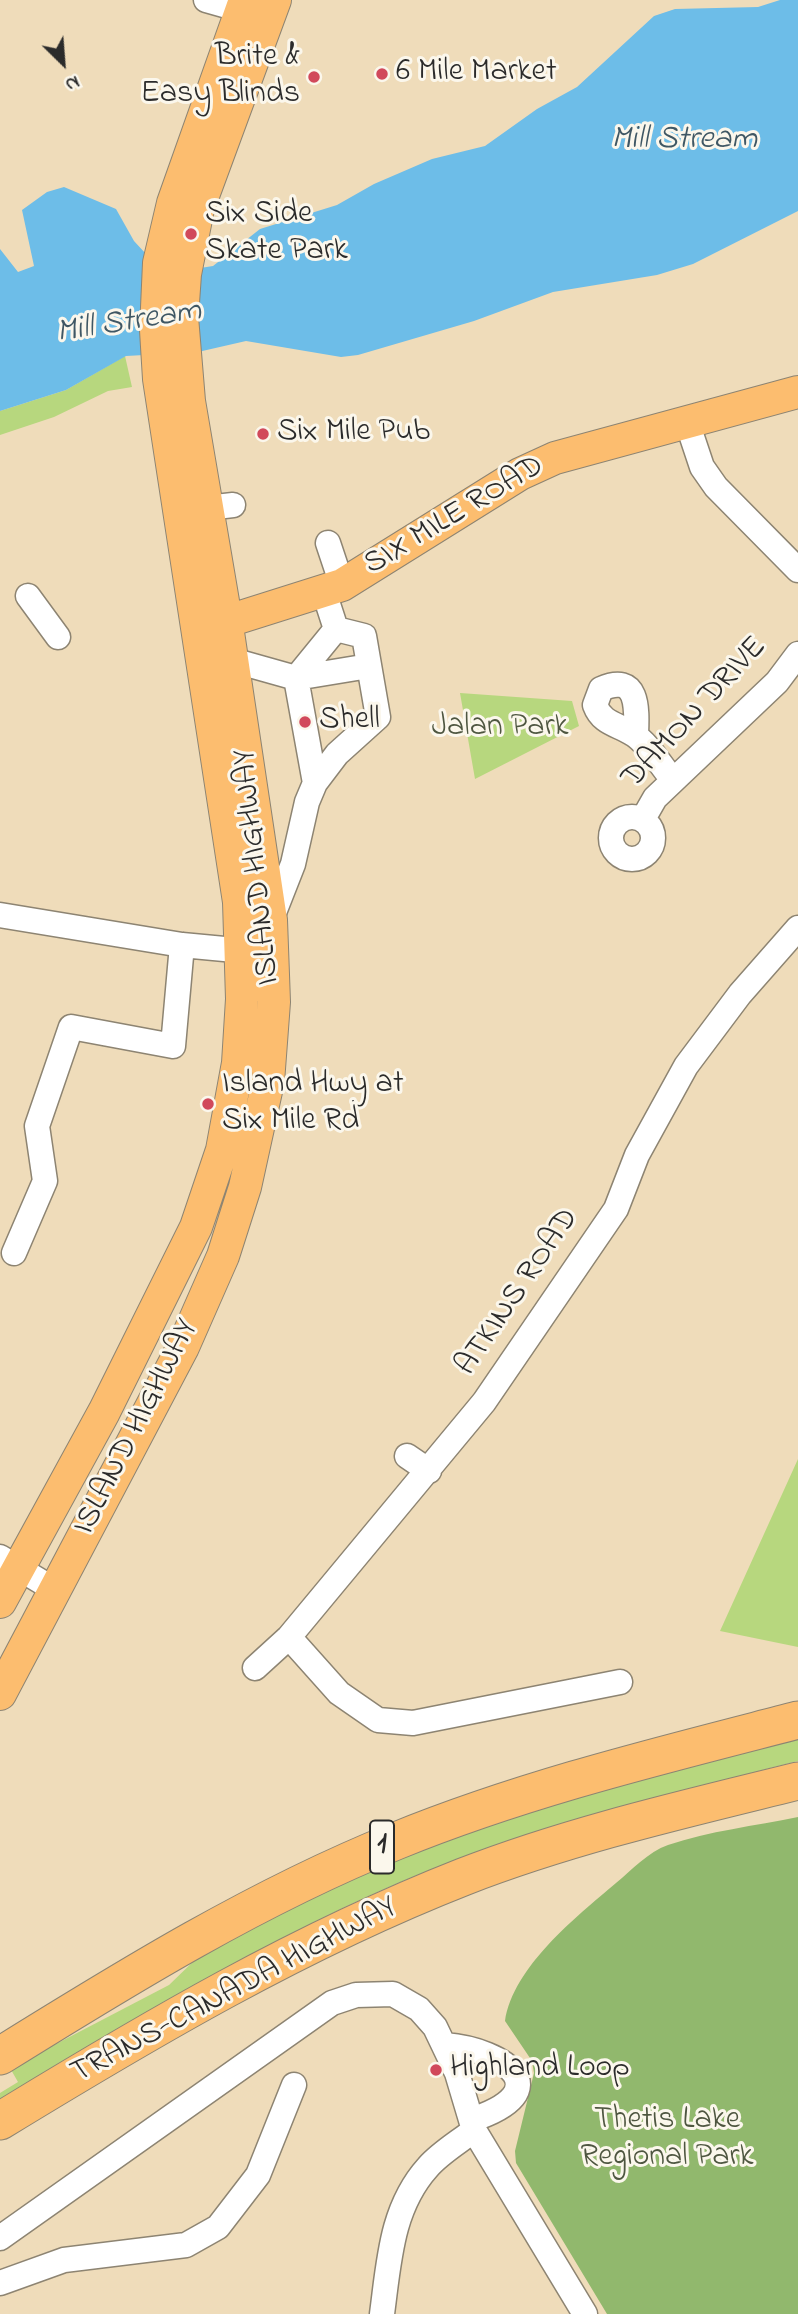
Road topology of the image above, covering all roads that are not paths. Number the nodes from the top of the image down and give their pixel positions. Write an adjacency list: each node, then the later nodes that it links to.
1 (206, 0): 2 (street)
2 (257, 7): 4 (main road, ISLAND HIGHWAY)
3 (798, 392): 5 (main road, SIX MILE ROAD)
4 (175, 403): 10 (main road, ISLAND HIGHWAY); 10 (main road, ISLAND HIGHWAY)
5 (687, 422): 7 (street); 8 (main road, SIX MILE ROAD)
6 (328, 543): 8 (street)
7 (798, 570)
8 (333, 588): 10 (main road, SIX MILE ROAD); 11 (street)
9 (29, 596): 12 (street)
10 (212, 625): 14 (main road, ISLAND HIGHWAY); 25 (main road, ISLAND HIGHWAY)
11 (336, 629): 15 (street); 16 (street)
12 (58, 637)
13 (798, 654): 18 (street, DAMON DRIVE)
14 (232, 660): 16 (street); 22 (main road, ISLAND HIGHWAY)
15 (371, 676): 16 (street); 19 (street)
16 (296, 678): 19 (street)
17 (636, 735): 18 (street)
18 (673, 780): 20 (street, DAMON DRIVE)
19 (315, 783): 22 (street)
20 (643, 819)
21 (0, 915): 24 (street)
22 (271, 920): 26 (main road, ISLAND HIGHWAY)
23 (798, 928): 29 (street, ATKINS ROAD)
24 (182, 946): 25 (street); 27 (street)
25 (242, 951): 26 (street); 30 (main road, ISLAND HIGHWAY)
26 (273, 953): 31 (main road, ISLAND HIGHWAY)
27 (14, 1253)
28 (407, 1455): 29 (street)
29 (429, 1471): 33 (street, ATKINS ROAD)
30 (8, 1562): 31 (street); 32 (main road, ISLAND HIGHWAY)
31 (55, 1590): 36 (main road, ISLAND HIGHWAY)
32 (0, 1602)
33 (289, 1637): 34 (street, ATKINS ROAD); 35 (street)
34 (255, 1668)
35 (620, 1682)
36 (0, 1694)
37 (798, 1720): 40 (highway, TRANS-CANADA HIGHWAY / 1)
38 (798, 1781): 42 (highway, TRANS-CANADA HIGHWAY / 1)
39 (445, 2045): 43 (street); 43 (street); 44 (street)
40 (1, 2056)
41 (294, 2085): 45 (street)
42 (0, 2121)
43 (473, 2125): 46 (street); 47 (street)
44 (0, 2238)
45 (0, 2283)
46 (382, 2314)
47 (584, 2314)

